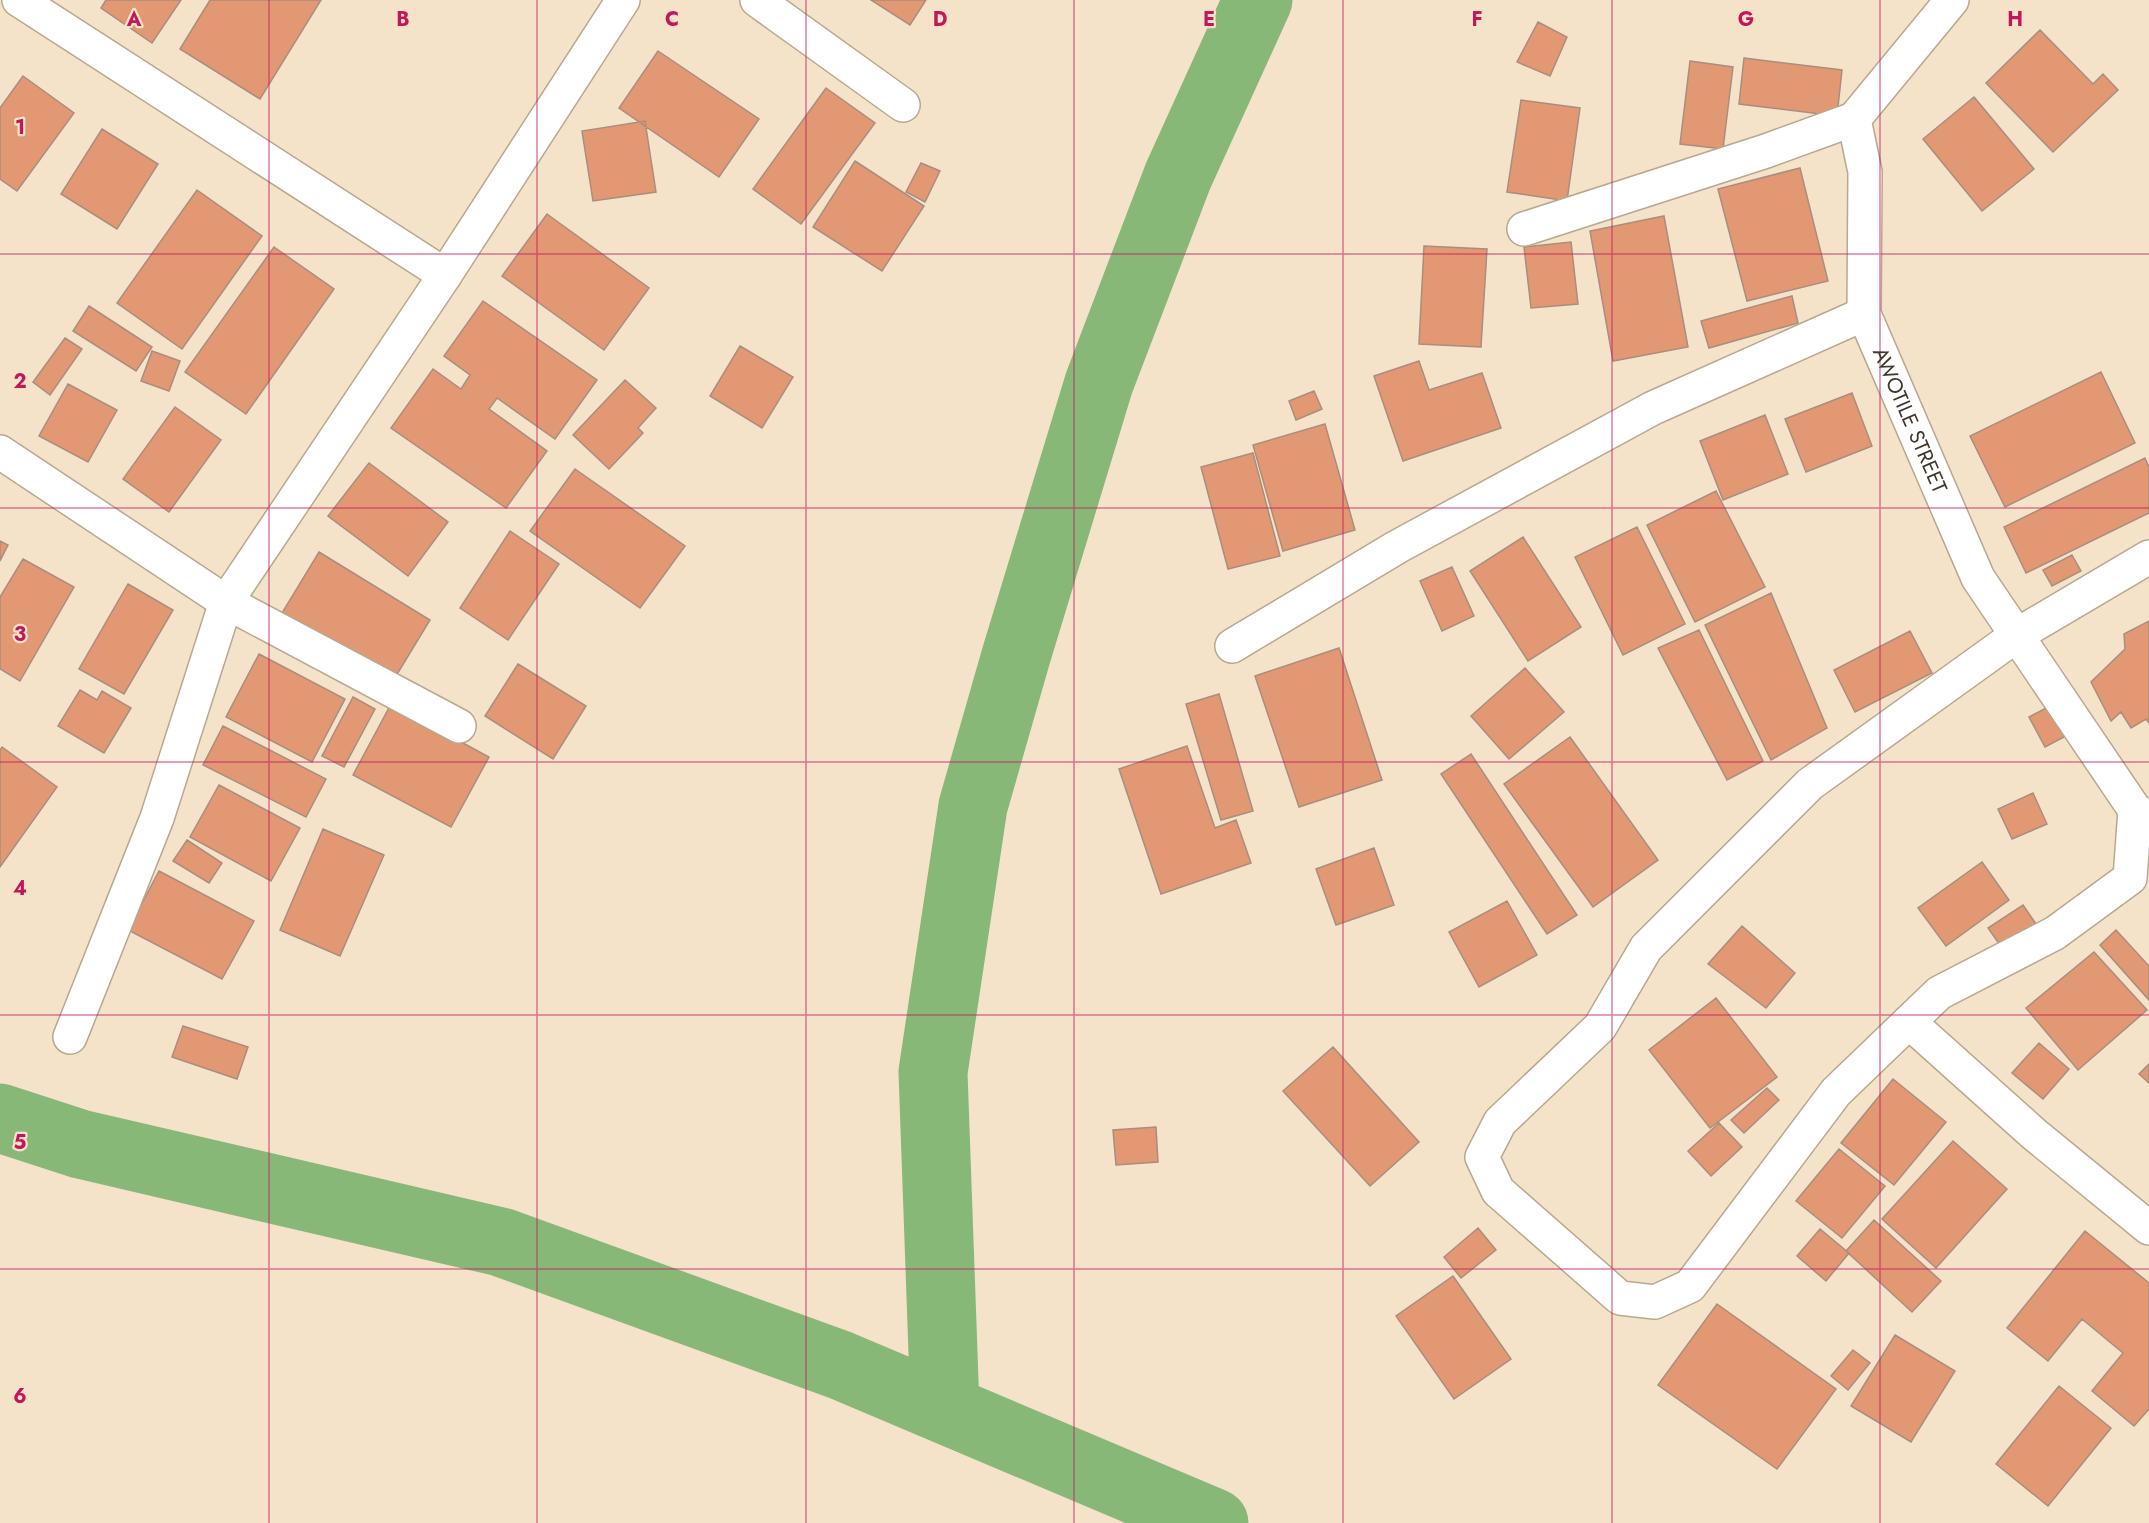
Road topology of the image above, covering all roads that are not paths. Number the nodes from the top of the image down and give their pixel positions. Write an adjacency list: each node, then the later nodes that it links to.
1 (19, 0): 8 (street)
2 (623, 0): 8 (street)
3 (757, 0): 5 (street)
4 (1952, 0): 6 (street)
5 (903, 105)
6 (1854, 119): 7 (street); 9 (street, AWOTILE STREET)
7 (1524, 229)
8 (444, 275): 12 (street)
9 (1864, 314): 13 (street, AWOTILE STREET); 14 (street)
10 (0, 452): 12 (street)
11 (2149, 556): 13 (street)
12 (226, 602): 15 (street); 18 (street)
13 (2017, 635): 16 (street, AWOTILE STREET); 17 (street)
14 (1232, 645)
15 (459, 726)
16 (2142, 814): 17 (street)
17 (1909, 1022): 19 (street)
18 (69, 1037)
19 (2149, 1228)

